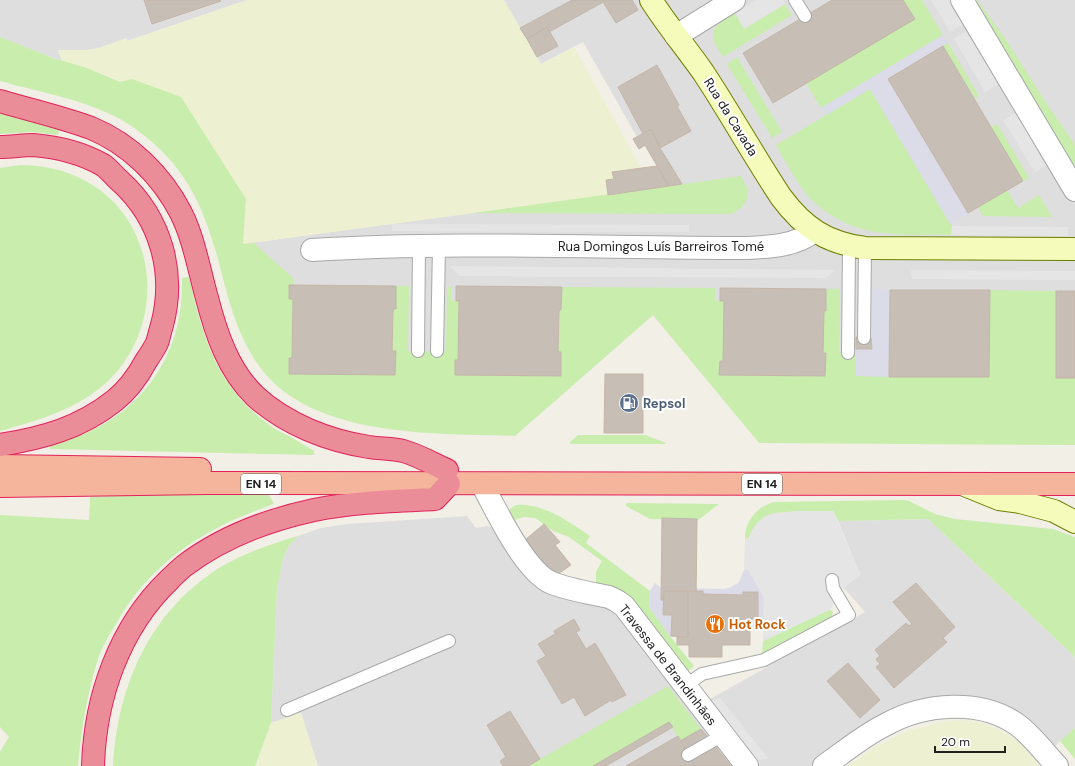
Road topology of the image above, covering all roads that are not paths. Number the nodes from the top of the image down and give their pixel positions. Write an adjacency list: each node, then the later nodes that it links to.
1 (651, 0): 6 (main road, Rua da Cavada)
2 (734, 0): 6 (street)
3 (795, 0): 5 (lane)
4 (962, 0): 9 (street)
5 (805, 16)
6 (676, 36): 10 (main road, Rua da Cavada)
7 (0, 101): 22 (highway)
8 (0, 147): 19 (highway)
9 (1075, 190)
10 (814, 230): 11 (street, Rua Domingos Luís Barreiros Tomé); 12 (main road)
11 (429, 246): 13 (street, Rua Domingos Luís Barreiros Tomé); 16 (lane); 17 (lane)
12 (857, 247): 14 (main road); 15 (lane); 18 (lane)
13 (312, 250)
14 (1075, 250)
15 (864, 338)
16 (418, 351)
17 (437, 351)
18 (848, 353)
19 (0, 446)
20 (0, 466): 22 (highway, EN 14)
21 (1075, 470): 22 (highway, EN 14)
22 (448, 477): 23 (highway, EN 14); 26 (highway, EN 14); 34 (highway)
23 (482, 484): 24 (highway, EN 14); 30 (street, Travessa de Brandinhães)
24 (962, 484): 25 (highway, EN 14); 27 (main road)
25 (1075, 484)
26 (0, 486)
27 (1075, 522)
28 (832, 580): 30 (lane)
29 (449, 641): 31 (lane)
30 (680, 680): 32 (street, Travessa de Brandinhães)
31 (287, 710)
32 (723, 735): 33 (lane); 35 (street, Travessa de Brandinhães)
33 (688, 755)
34 (93, 766)
35 (747, 766)
36 (824, 766): 37 (street)
37 (1057, 766)

